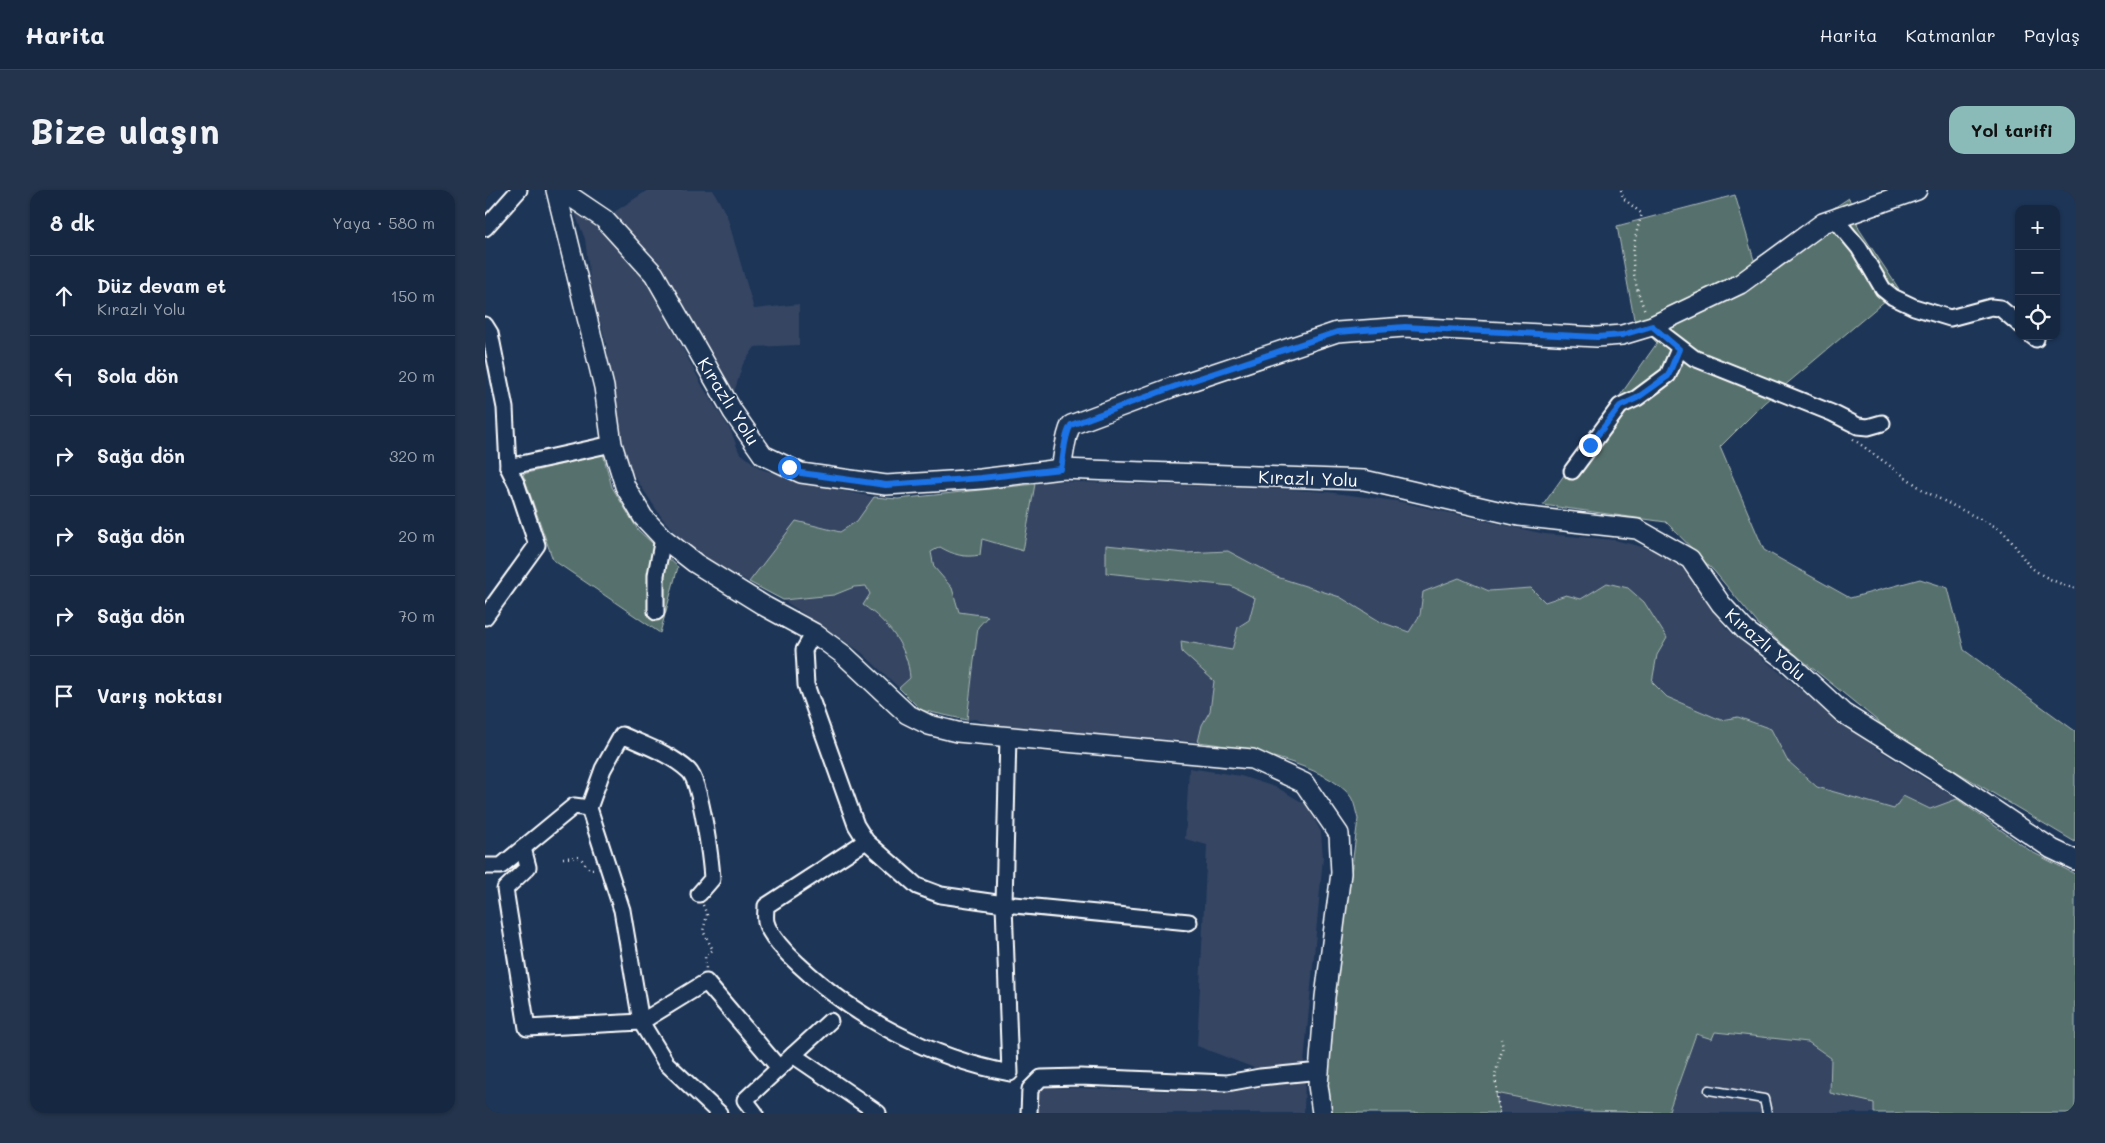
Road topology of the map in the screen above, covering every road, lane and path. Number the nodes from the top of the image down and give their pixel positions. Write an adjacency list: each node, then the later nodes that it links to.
1 (519, 190): 7 (street)
2 (556, 190): 14 (street)
3 (561, 190): 16 (street, Kırazlı Yolu)
4 (1621, 190): 10 (path)
5 (1917, 190): 6 (street)
6 (1835, 219): 8 (street); 10 (street)
7 (485, 228)
8 (2015, 321)
9 (485, 325): 15 (street)
10 (1652, 326): 11 (street); 16 (street)
11 (1679, 349): 12 (street); 17 (street)
12 (1882, 423)
13 (1849, 436): 19 (path)
14 (612, 444): 15 (street); 18 (street)
15 (508, 468): 21 (street)
16 (1061, 469): 28 (street, Kırazlı Yolu)
17 (1572, 471)
18 (663, 538): 20 (street); 22 (street)
19 (2075, 588)
20 (656, 612)
21 (485, 617)
22 (814, 633): 23 (street); 25 (street)
23 (1008, 736): 32 (street); 40 (street)
24 (589, 808): 26 (street); 29 (street); 31 (street)
25 (866, 842): 32 (street); 32 (street)
26 (523, 848): 30 (street); 36 (street)
27 (563, 858): 29 (path)
28 (2075, 860)
29 (608, 865): 36 (street)
30 (485, 866)
31 (699, 894): 34 (path)
32 (1005, 904): 33 (street)
33 (1189, 922)
34 (706, 982): 36 (street); 39 (street)
35 (830, 1021): 38 (street)
36 (641, 1022): 42 (street)
37 (1501, 1039): 47 (path)
38 (793, 1055): 39 (street); 44 (street)
39 (779, 1068): 43 (street)
40 (1320, 1071): 45 (street); 46 (street)
41 (1709, 1090): 48 (lane)
42 (719, 1113)
43 (755, 1113)
44 (878, 1113)
45 (1029, 1113)
46 (1322, 1113)
47 (1499, 1113)
48 (1767, 1113)

